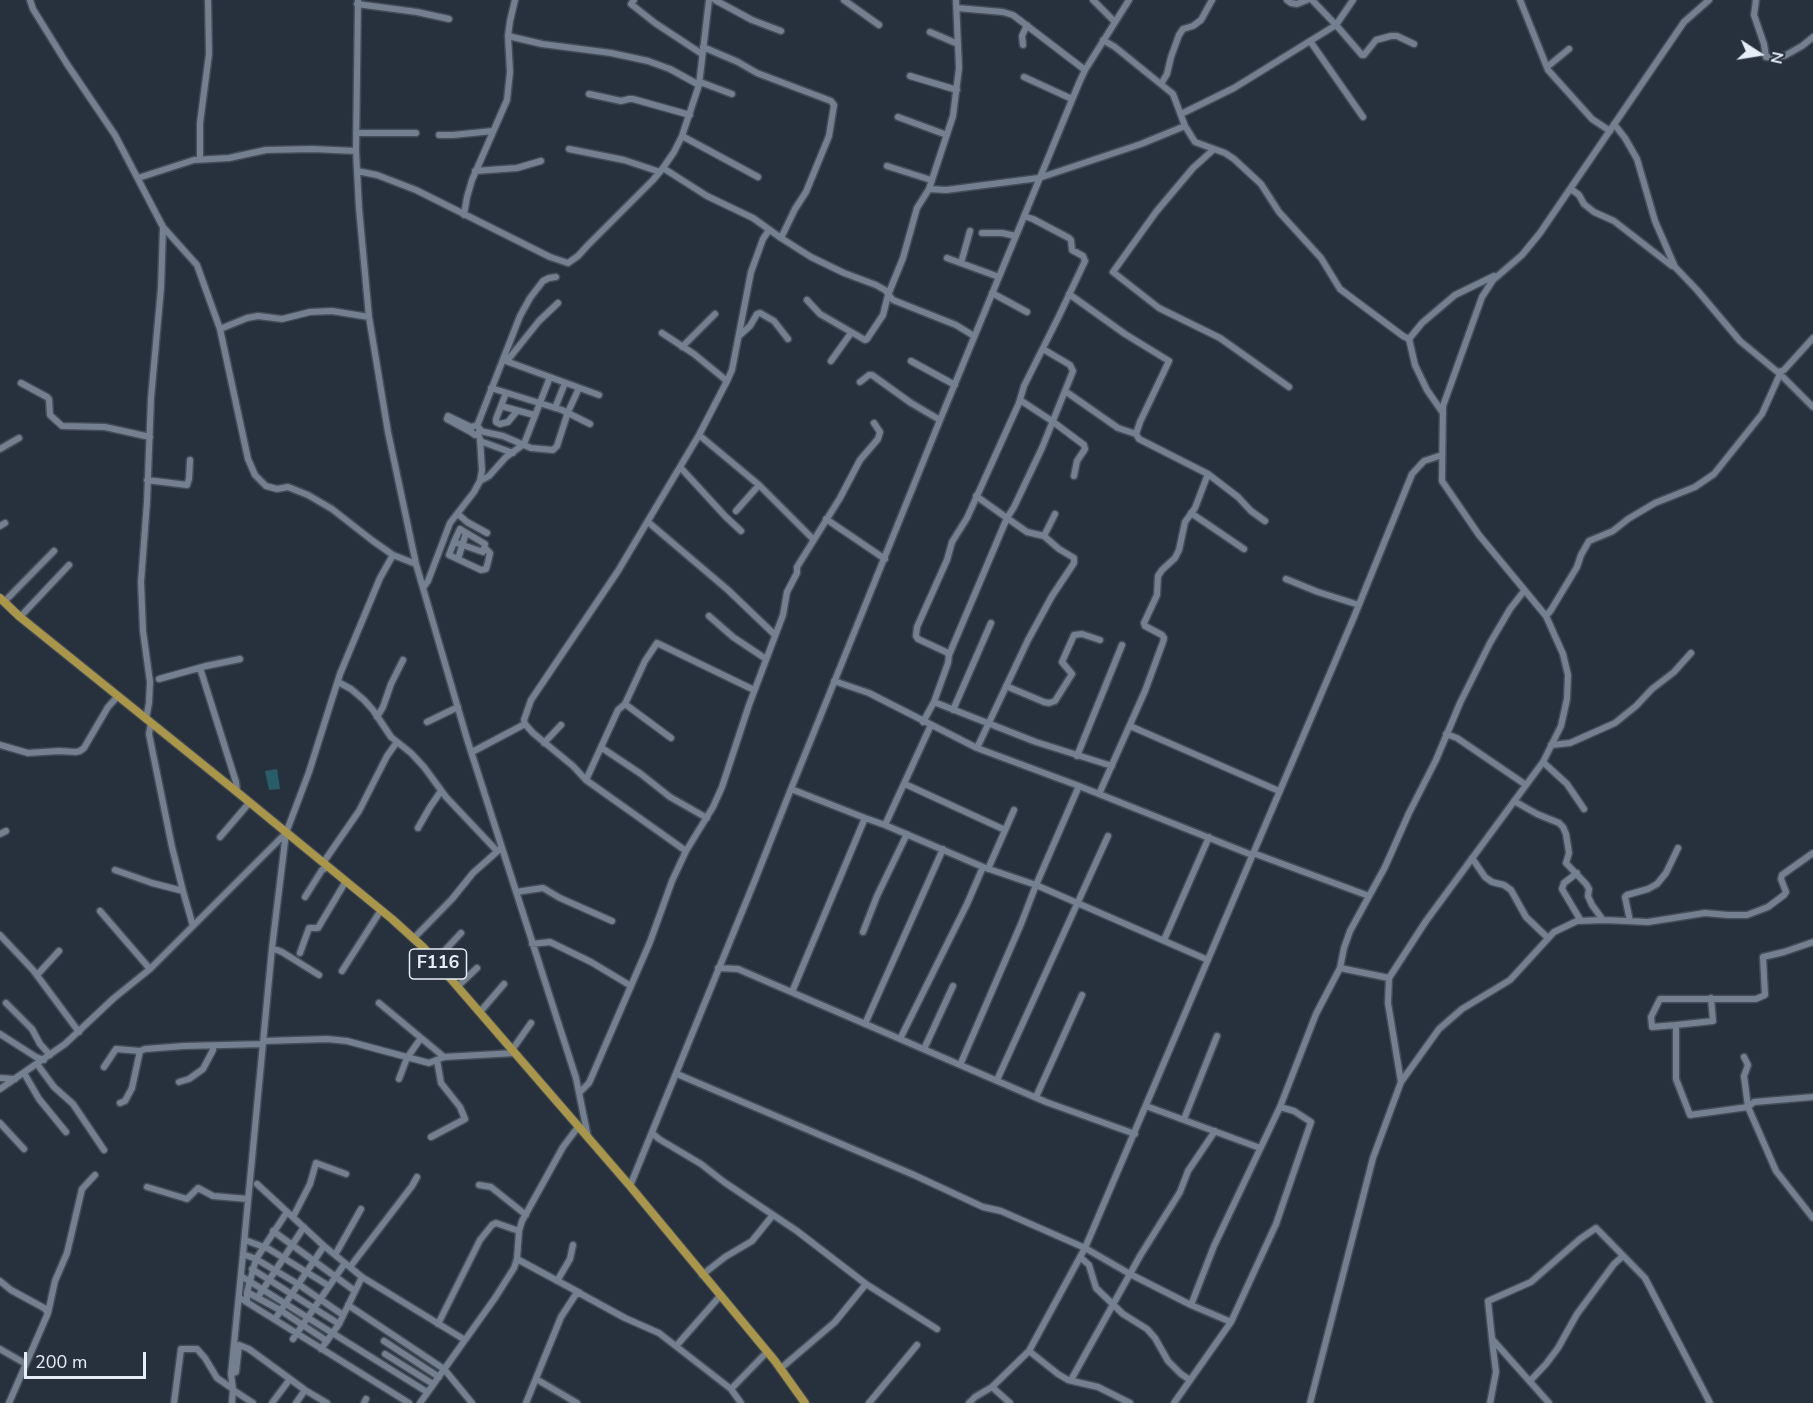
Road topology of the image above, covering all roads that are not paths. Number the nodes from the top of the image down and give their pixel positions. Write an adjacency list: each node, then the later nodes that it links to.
1 (30, 0): 71 (street)
2 (208, 0): 64 (street)
3 (515, 0): 28 (street)
4 (709, 0): 35 (street)
5 (715, 0): 26 (street)
6 (844, 0): 23 (street)
7 (956, 0): 20 (street)
8 (1094, 0): 22 (street)
9 (1129, 0): 22 (street)
10 (1212, 0): 43 (street)
11 (1287, 0): 12 (street)
12 (1307, 0)
13 (1312, 0): 25 (street)
14 (1353, 0): 25 (street)
15 (1520, 0): 38 (street)
16 (1709, 0): 52 (street)
17 (1756, 0): 29 (street)
18 (630, 1): 37 (street)
19 (358, 2): 21 (street); 56 (street)
20 (957, 8): 24 (street); 32 (street)
21 (449, 19)
22 (1115, 22): 30 (street)
23 (879, 25)
24 (1027, 25): 34 (street); 39 (street)
25 (1336, 25): 31 (street); 33 (street)
26 (781, 32)
27 (930, 33): 32 (street)
28 (508, 36): 42 (street); 54 (street)
29 (1813, 37)
30 (1103, 40): 39 (street); 43 (street)
31 (1310, 41): 48 (street); 51 (street)
32 (958, 44): 44 (street)
33 (1414, 44)
34 (1023, 45)
35 (703, 47): 37 (street); 83 (street)
36 (1569, 49): 38 (street)
37 (702, 54): 42 (street)
38 (1547, 68): 55 (street)
39 (1085, 70): 47 (street)
40 (910, 76): 44 (street)
41 (1024, 77): 47 (street)
42 (700, 83): 46 (street); 49 (street)
43 (1161, 84): 48 (street)
44 (957, 90): 59 (street)
45 (589, 94): 49 (street)
46 (732, 94)
47 (1072, 99): 72 (street)
48 (1181, 114): 53 (street)
49 (690, 115): 60 (street)
50 (897, 117): 59 (street)
51 (1363, 117)
52 (1614, 124): 55 (street); 87 (street)
53 (1185, 126): 62 (street); 72 (street)
54 (493, 131): 58 (street); 69 (street)
55 (1610, 131): 75 (street)
56 (357, 133): 57 (street); 63 (street)
57 (416, 133)
58 (439, 135)
59 (947, 135): 73 (street)
60 (682, 136): 67 (street); 70 (street)
61 (569, 149): 67 (street)
62 (1214, 150): 104 (street); 118 (street)
63 (356, 151): 64 (street); 68 (street)
64 (200, 159): 71 (street)
65 (541, 161): 69 (street)
66 (887, 166): 73 (street)
67 (662, 170): 76 (street); 79 (street)
68 (357, 171): 76 (street); 97 (street)
69 (475, 171): 76 (street)
70 (758, 177)
71 (138, 178): 78 (street)
72 (1039, 178): 74 (street); 77 (street)
73 (931, 180): 74 (street)
74 (929, 189): 91 (street)
75 (1571, 189): 86 (street); 87 (street)
76 (461, 213)
77 (1024, 216): 82 (street); 92 (street)
78 (163, 227): 98 (street); 143 (street)
79 (769, 230): 83 (street); 101 (street)
80 (970, 231): 85 (street)
81 (982, 233): 82 (street)
82 (1016, 236): 88 (street)
83 (781, 238): 91 (street)
84 (947, 258): 85 (street)
85 (961, 264): 88 (street)
86 (1509, 267): 104 (street); 131 (street)
87 (1675, 267): 111 (street)
88 (999, 277): 90 (street)
89 (556, 278): 108 (street)
90 (992, 292): 95 (street); 102 (street)
91 (888, 294): 100 (street); 102 (street)
92 (1069, 294): 107 (street); 140 (street)
93 (807, 300): 100 (street)
94 (558, 303): 108 (street)
95 (1028, 312)
96 (715, 314): 106 (street)
97 (369, 317): 98 (street); 179 (street)
98 (220, 329): 176 (street)
99 (662, 333): 106 (street)
100 (851, 333): 109 (street)
101 (739, 336): 103 (street); 113 (street)
102 (974, 336): 117 (street)
103 (788, 339)
104 (1409, 339): 131 (street)
105 (1813, 339): 111 (street)
106 (682, 346): 113 (street)
107 (1043, 349): 121 (street); 124 (street)
108 (505, 361): 112 (street); 119 (street)
109 (831, 361)
110 (911, 361): 117 (street)
111 (1779, 373): 127 (street); 187 (street)
112 (550, 377): 116 (street); 125 (street)
113 (727, 381): 142 (street)
114 (860, 382): 134 (street)
115 (21, 383): 143 (street)
116 (565, 383): 120 (street); 128 (street)
117 (955, 385): 134 (street)
118 (1289, 387)
119 (491, 388): 122 (street); 139 (street)
120 (579, 388): 123 (street); 130 (street)
121 (1065, 391): 135 (street); 140 (street)
122 (506, 393): 125 (street); 126 (street)
123 (599, 395)
124 (1020, 400): 135 (street); 156 (street)
125 (539, 404): 128 (street); 132 (street)
126 (501, 406): 129 (street); 137 (street)
127 (1813, 407)
128 (555, 408): 130 (street)
129 (517, 411): 132 (street); 137 (street)
130 (568, 412): 138 (street); 145 (street)
131 (1443, 413): 148 (street)
132 (534, 415): 145 (street)
133 (448, 418): 139 (street)
134 (940, 420): 178 (street)
135 (1052, 421): 152 (street); 161 (street)
136 (874, 423): 162 (street)
137 (501, 424): 141 (street)
138 (590, 424)
139 (476, 432): 141 (street); 147 (street); 154 (street)
140 (1136, 434): 151 (street)
141 (497, 435): 145 (street)
142 (699, 435): 150 (street); 155 (street)
143 (150, 437): 153 (street)
144 (19, 438): 146 (street)
145 (524, 444): 147 (street)
146 (0, 449)
147 (513, 453): 154 (street)
148 (1442, 454): 183 (street); 185 (street)
149 (190, 460): 153 (street)
150 (680, 466): 165 (street); 166 (street)
151 (1208, 474): 158 (street); 163 (street)
152 (1074, 476)
153 (147, 480): 210 (street)
154 (480, 481): 159 (street)
155 (759, 485): 157 (street); 170 (street)
156 (976, 496): 161 (street); 194 (street)
157 (736, 511)
158 (1191, 513): 174 (street); 217 (street)
159 (458, 514): 164 (street); 182 (street)
160 (1055, 514): 169 (street)
161 (1007, 518): 169 (street); 194 (street)
162 (826, 519): 170 (street); 178 (street)
163 (1265, 521)
164 (467, 522): 167 (street); 168 (street)
165 (648, 522): 190 (street); 214 (street)
166 (741, 531)
167 (464, 532): 171 (street); 172 (street); 173 (street)
168 (487, 533)
169 (1044, 536): 202 (street)
170 (813, 539): 190 (street)
171 (454, 542): 172 (street); 177 (street)
172 (462, 546): 173 (street); 177 (street)
173 (485, 548): 177 (street)
174 (1244, 549)
175 (54, 551): 184 (street)
176 (393, 555): 179 (street); 201 (street)
177 (458, 559)
178 (885, 559): 200 (street)
179 (416, 564): 182 (street)
180 (69, 565): 188 (street)
181 (1286, 579): 185 (street)
182 (423, 588): 207 (street)
183 (1524, 591): 187 (street); 218 (street)
184 (2, 600): 188 (main road, F116)
185 (1359, 604): 235 (street)
186 (709, 616): 195 (street)
187 (1546, 616): 222 (street)
188 (20, 617): 204 (main road, F116)
189 (992, 623): 208 (street)
190 (775, 635): 195 (street)
191 (1100, 640): 202 (street)
192 (1122, 645): 227 (street)
193 (1691, 653): 222 (street)
194 (949, 655): 205 (street)
195 (766, 659): 203 (street)
196 (240, 660): 198 (street)
197 (403, 660): 209 (street)
198 (200, 668): 199 (street); 237 (street)
199 (159, 679)
200 (834, 681): 212 (street); 234 (street)
201 (338, 682): 209 (street); 248 (street)
202 (1006, 686): 213 (street)
203 (754, 690): 206 (street); 243 (street)
204 (118, 696): 210 (main road, F116); 223 (street)
205 (934, 702): 208 (street); 212 (street)
206 (625, 704): 219 (street); 224 (street)
207 (458, 706): 211 (street); 226 (street)
208 (953, 710): 213 (street)
209 (377, 717): 220 (street)
210 (148, 721): 237 (main road, F116); 266 (street)
211 (427, 722)
212 (923, 722): 216 (street)
213 (988, 723): 225 (street); 227 (street)
214 (525, 724): 221 (street); 226 (street)
215 (561, 725): 221 (street)
216 (931, 725): 225 (street); 231 (street)
217 (1130, 726): 229 (street); 235 (street)
218 (1446, 734): 232 (street); 268 (street)
219 (671, 738)
220 (397, 742): 236 (street); 260 (street)
221 (544, 743): 230 (street)
222 (1551, 745): 228 (street)
223 (0, 746)
224 (602, 748): 230 (street); 243 (street)
225 (977, 748): 233 (street)
226 (472, 752): 254 (street)
227 (1077, 756): 229 (street)
228 (1543, 762): 232 (street); 241 (street)
229 (1112, 766): 238 (street)
230 (586, 780): 256 (street)
231 (904, 784): 245 (street); 247 (street)
232 (1526, 785): 239 (street)
233 (1079, 786): 238 (street); 265 (street)
234 (790, 789): 244 (street); 294 (street)
235 (1279, 790): 258 (street)
236 (441, 791): 246 (street); 254 (street)
237 (237, 792): 240 (main road, F116)
238 (1099, 794): 252 (street)
239 (1514, 801): 259 (street); 263 (street)
240 (250, 802): 248 (main road, F116); 251 (street)
241 (1584, 809)
242 (1014, 810): 247 (street)
243 (707, 818): 256 (street)
244 (865, 818): 245 (street); 303 (street)
245 (885, 825): 249 (street)
246 (418, 828)
247 (1005, 830): 261 (street)
248 (286, 834): 260 (main road, F116); 277 (street); 286 (street)
249 (907, 834): 255 (street); 278 (street)
250 (1108, 836): 270 (street)
251 (220, 837)
252 (1209, 837): 258 (street); 283 (street)
253 (1678, 848): 276 (street)
254 (499, 849): 267 (street); 281 (street)
255 (943, 849): 261 (street); 310 (street)
256 (686, 851): 301 (street)
257 (1813, 853): 276 (street)
258 (1252, 854): 268 (street); 289 (street)
259 (1472, 858): 282 (street); 298 (street)
260 (326, 865): 264 (main road, F116); 269 (street)
261 (986, 868): 265 (street); 316 (street)
262 (115, 870): 266 (street)
263 (1577, 873): 273 (street); 275 (street)
264 (346, 881): 272 (main road, F116); 288 (street)
265 (1036, 885): 270 (street); 328 (street)
266 (183, 891): 277 (street)
267 (516, 892): 274 (street); 285 (street)
268 (1369, 896): 292 (street)
269 (305, 897)
270 (1077, 904): 283 (street); 335 (street)
271 (100, 910): 293 (street)
272 (381, 910): 281 (main road, F116); 295 (street)
273 (1603, 920): 275 (street); 276 (street)
274 (612, 921)
275 (1581, 921): 282 (street)
276 (1630, 921)
277 (193, 926): 293 (street)
278 (863, 932)
279 (461, 933): 290 (street)
280 (0, 935): 296 (street)
281 (413, 939): 290 (main road, F116)
282 (1548, 939): 337 (street)
283 (1164, 940): 289 (street)
284 (1813, 942): 305 (street)
285 (532, 944): 301 (street); 339 (street)
286 (272, 948): 297 (street); 317 (street)
287 (59, 951): 296 (street)
288 (300, 953)
289 (1208, 960): 343 (street)
290 (435, 961): 300 (main road, F116)
291 (477, 968): 300 (street)
292 (1340, 968): 298 (street); 344 (street)
293 (150, 969): 312 (street)
294 (718, 969): 303 (street); 331 (street)
295 (342, 971)
296 (37, 975): 312 (street)
297 (319, 975)
298 (1389, 978): 337 (street)
299 (504, 984): 308 (street)
300 (458, 986): 308 (main road, F116)
301 (631, 986): 339 (street)
302 (953, 986): 320 (street)
303 (792, 992): 310 (street)
304 (1082, 995): 340 (street)
305 (1711, 998): 311 (street); 311 (street)
306 (6, 1003): 318 (street)
307 (379, 1004): 315 (street)
308 (480, 1012): 322 (main road, F116)
309 (531, 1023): 322 (street)
310 (865, 1024): 316 (street)
311 (1676, 1025): 345 (street)
312 (79, 1032): 323 (street)
313 (0, 1035): 327 (street)
314 (1217, 1036): 346 (street)
315 (421, 1038): 325 (street); 326 (street)
316 (900, 1039): 320 (street)
317 (263, 1042): 319 (street); 325 (street); 365 (street)
318 (40, 1044): 323 (street); 327 (street)
319 (213, 1046): 321 (street); 336 (street)
320 (924, 1049): 328 (street)
321 (140, 1051): 329 (street); 342 (street)
322 (514, 1052): 326 (street); 348 (main road, F116)
323 (50, 1055): 327 (street)
324 (1744, 1057): 345 (street)
325 (407, 1058): 326 (street); 334 (street)
326 (441, 1059): 353 (street)
327 (37, 1061): 330 (street); 357 (street)
328 (960, 1065): 335 (street)
329 (104, 1067)
330 (24, 1073): 333 (street); 350 (street)
331 (677, 1074): 351 (street); 379 (street)
332 (0, 1078): 333 (street)
333 (16, 1079): 338 (street)
334 (399, 1079)
335 (997, 1080): 340 (street)
336 (179, 1082)
337 (1401, 1083): 477 (street)
338 (0, 1089)
339 (579, 1093): 354 (street)
340 (1036, 1097): 352 (street)
341 (1813, 1097): 345 (street)
342 (120, 1103)
343 (1146, 1106): 346 (street); 352 (street)
344 (1280, 1107): 355 (street); 424 (street)
345 (1748, 1107): 370 (street)
346 (1184, 1119): 349 (street)
347 (0, 1123): 356 (street)
348 (578, 1127): 354 (main road, F116); 368 (street)
349 (1215, 1131): 355 (street); 392 (street)
350 (66, 1132)
351 (652, 1133): 363 (street); 369 (street)
352 (1135, 1134): 379 (street)
353 (431, 1137)
354 (588, 1137): 363 (main road, F116)
355 (1260, 1148): 417 (street)
356 (24, 1149)
357 (104, 1150)
358 (346, 1174): 367 (street)
359 (95, 1175): 420 (street)
360 (417, 1176): 388 (street)
361 (256, 1184): 367 (street)
362 (479, 1185): 368 (street)
363 (630, 1186): 393 (main road, F116)
364 (147, 1187): 365 (street)
365 (248, 1199): 374 (street)
366 (361, 1209): 381 (street)
367 (290, 1214): 371 (street); 372 (street)
368 (526, 1215): 373 (street)
369 (773, 1215): 393 (street); 402 (street)
370 (1813, 1218)
371 (304, 1227): 375 (street); 377 (street)
372 (273, 1231): 375 (street); 378 (street)
373 (519, 1231): 386 (street); 426 (street)
374 (244, 1240): 378 (street); 380 (street)
375 (292, 1244): 384 (street); 387 (street)
376 (573, 1245): 400 (street)
377 (324, 1246): 381 (street); 387 (street)
378 (264, 1247): 384 (street); 385 (street)
379 (1085, 1248): 383 (street); 392 (street)
380 (243, 1254): 385 (street); 394 (street)
381 (335, 1255): 388 (street)
382 (1623, 1256): 432 (street); 451 (street); 480 (street)
383 (1080, 1257): 415 (street); 439 (street)
384 (284, 1258): 390 (street); 391 (street)
385 (256, 1259): 389 (street); 390 (street)
386 (517, 1259): 400 (street); 431 (street)
387 (313, 1260): 391 (street); 395 (street)
388 (347, 1265): 395 (street); 396 (street)
389 (252, 1269): 397 (street); 398 (street)
390 (275, 1272): 398 (street); 401 (street)
391 (306, 1272): 401 (street); 403 (street)
392 (1130, 1274): 415 (street); 417 (street)
393 (702, 1275): 409 (main road, F116)
394 (242, 1276): 397 (street); 411 (street)
395 (336, 1276): 403 (street); 405 (street)
396 (362, 1277): 405 (street); 426 (street)
397 (250, 1280): 404 (street); 406 (street)
398 (269, 1280): 404 (street); 407 (street)
399 (0, 1281): 420 (street)
400 (557, 1281): 408 (street)
401 (298, 1284): 407 (street); 412 (street)
402 (866, 1284): 428 (street); 444 (street)
403 (329, 1286): 412 (street)
404 (263, 1288): 410 (street); 414 (street)
405 (356, 1291): 416 (street)
406 (247, 1292): 410 (street); 413 (street)
407 (292, 1293): 414 (street); 418 (street)
408 (581, 1294): 435 (street); 447 (street)
409 (720, 1296): 435 (street); 440 (main road, F116)
410 (258, 1297): 419 (street)
411 (240, 1298): 413 (street); 445 (street)
412 (321, 1300): 418 (street); 421 (street)
413 (247, 1302): 423 (street)
414 (285, 1302): 419 (street); 422 (street)
415 (1114, 1304): 449 (street); 450 (street)
416 (348, 1305): 421 (street); 443 (street)
417 (1191, 1305): 424 (street)
418 (314, 1308): 422 (street); 425 (street)
419 (280, 1310): 423 (street); 427 (street)
420 (48, 1313): 442 (street)
421 (343, 1315): 425 (street)
422 (308, 1317): 427 (street); 429 (street)
423 (274, 1319): 430 (street)
424 (1231, 1322): 450 (street)
425 (339, 1324): 429 (street)
426 (438, 1324): 431 (street)
427 (303, 1325): 430 (street); 433 (street)
428 (937, 1329)
429 (333, 1333): 433 (street); 457 (street)
430 (295, 1336): 438 (street)
431 (465, 1340): 443 (street)
432 (1492, 1340): 451 (street); 478 (street)
433 (327, 1341): 438 (street)
434 (384, 1341): 446 (street)
435 (677, 1345): 455 (street)
436 (917, 1345): 472 (street)
437 (0, 1349): 442 (street)
438 (321, 1349): 466 (street)
439 (1029, 1351): 449 (street); 453 (street)
440 (766, 1352): 444 (main road, F116); 455 (street)
441 (385, 1354): 452 (street)
442 (26, 1364): 459 (street)
443 (444, 1369): 446 (street); 468 (street)
444 (780, 1369): 471 (main road, F116)
445 (231, 1374): 448 (street); 454 (street)
446 (439, 1377): 452 (street)
447 (536, 1378): 469 (street); 470 (street)
448 (290, 1379): 456 (street); 463 (street)
449 (1071, 1380): 475 (street)
450 (1190, 1380): 476 (street)
451 (1530, 1381): 479 (street)
452 (433, 1384): 457 (street)
453 (992, 1387): 473 (street); 474 (street)
454 (233, 1389): 460 (street); 461 (street); 462 (street)
455 (731, 1389): 458 (street)
456 (305, 1390): 464 (street); 465 (street)
457 (428, 1392): 467 (street)
458 (738, 1402)
459 (9, 1403)
460 (174, 1403)
461 (232, 1403)
462 (253, 1403)
463 (272, 1403)
464 (296, 1403)
465 (327, 1403)
466 (409, 1403)
467 (420, 1403)
468 (472, 1403)
469 (526, 1403)
470 (577, 1403)
471 (805, 1403)
472 (869, 1403)
473 (969, 1403)
474 (1010, 1403)
475 (1130, 1403)
476 (1174, 1403)
477 (1310, 1403)
478 (1490, 1403)
479 (1549, 1403)
480 (1710, 1403)

